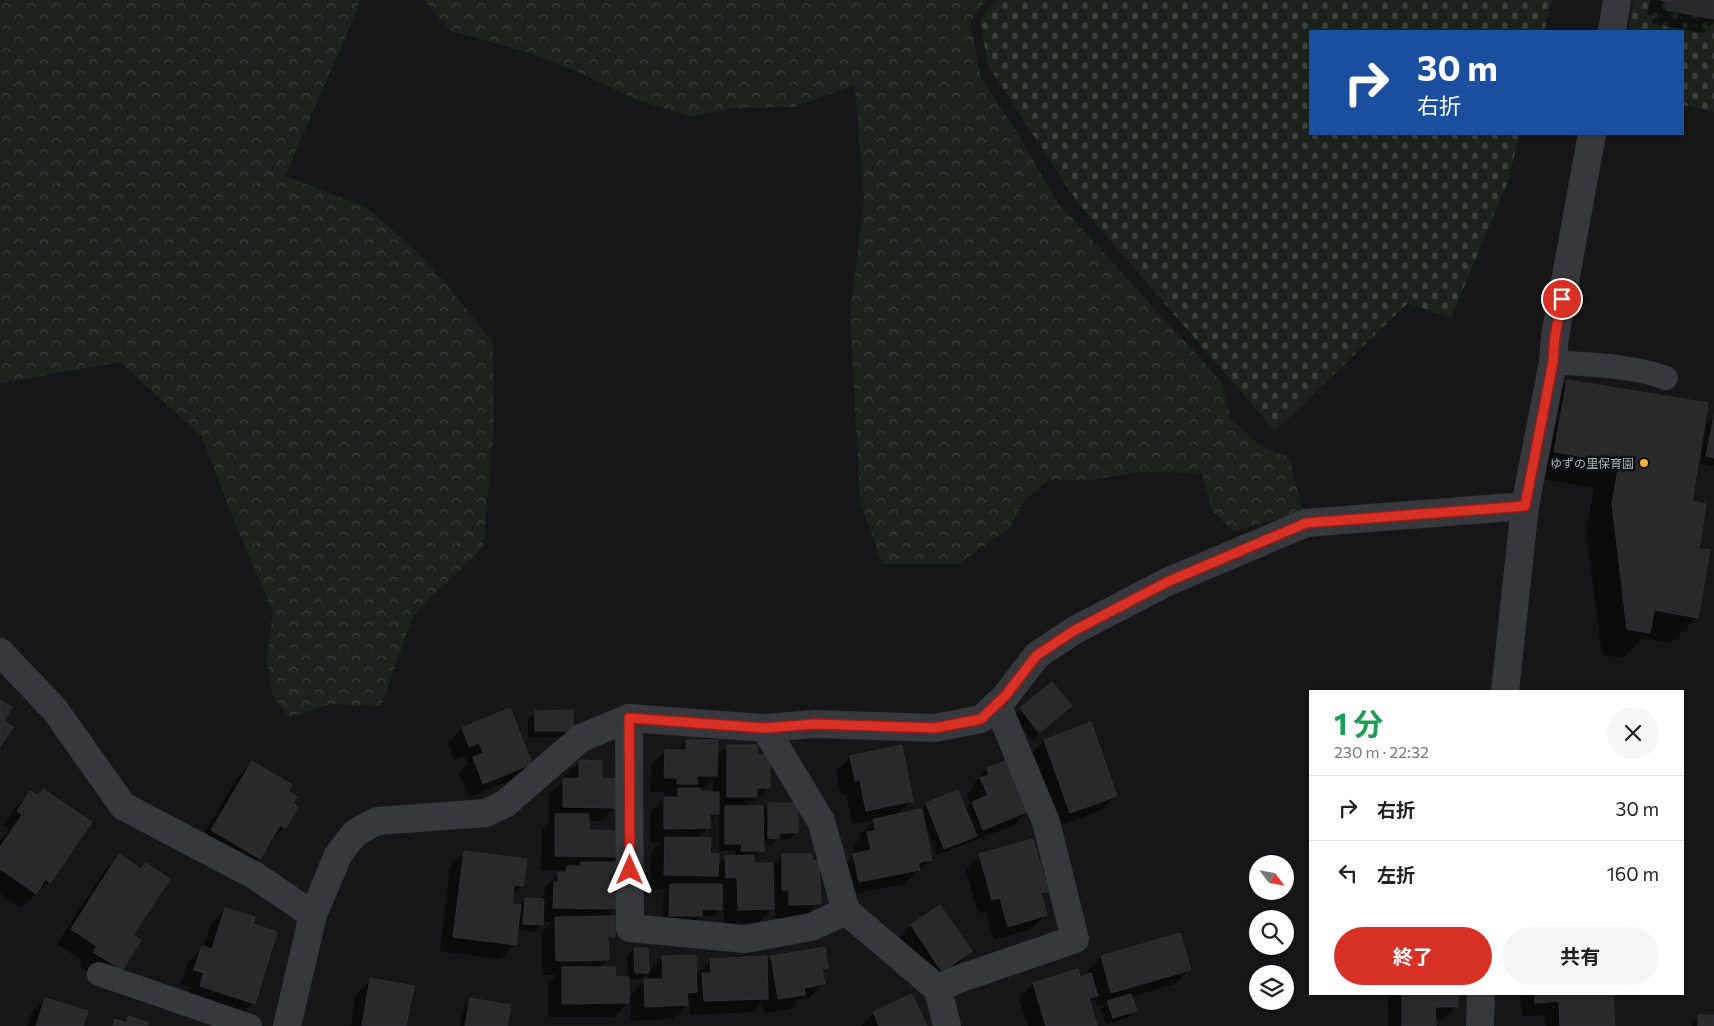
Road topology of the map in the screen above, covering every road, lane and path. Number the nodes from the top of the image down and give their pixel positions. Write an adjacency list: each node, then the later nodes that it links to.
1 (1617, 0): 2 (street)
2 (1612, 30)
3 (1592, 135): 4 (street)
4 (1553, 362): 5 (lane); 6 (street)
5 (1666, 378)
6 (1525, 506): 8 (street); 9 (street)
7 (0, 652): 13 (street)
8 (1504, 690)
9 (997, 704): 11 (street); 15 (street)
10 (629, 718): 11 (street); 12 (street); 13 (street)
11 (765, 728): 12 (street)
12 (846, 911): 15 (street)
13 (313, 915): 18 (street)
14 (99, 974): 17 (lane)
15 (938, 989): 19 (street)
16 (1481, 995): 20 (street)
17 (250, 1026)
18 (287, 1026)
19 (946, 1026)
20 (1480, 1026)

